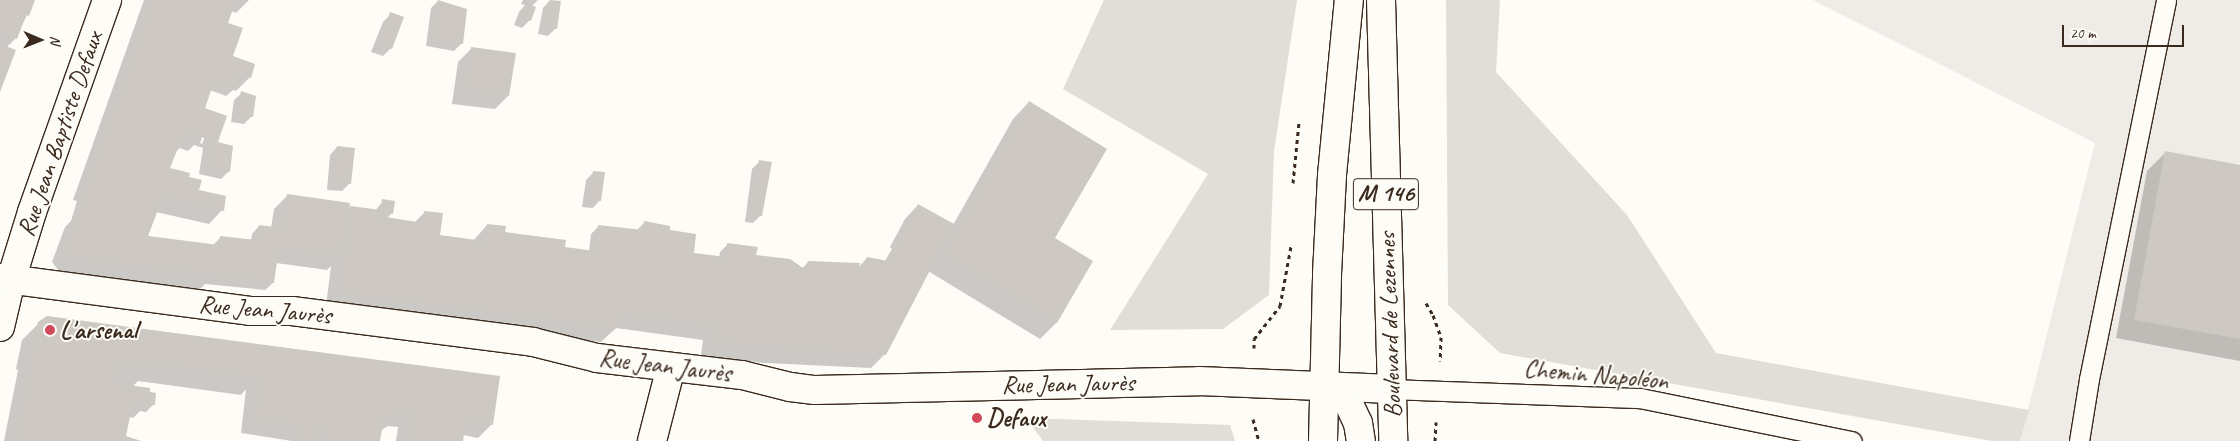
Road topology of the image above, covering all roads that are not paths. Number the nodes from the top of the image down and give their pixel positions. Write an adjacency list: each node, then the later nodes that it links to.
1 (107, 0): 5 (street, Rue Jean Baptiste Defaux)
2 (1348, 0): 8 (street, M 146)
3 (1381, 0): 9 (street, Boulevard de Lezennes / M 146)
4 (2166, 0): 15 (lane)
5 (4, 282): 6 (street, Rue Jean Baptiste Defaux); 7 (street, Rue Jean Jaurès)
6 (0, 327)
7 (671, 367): 8 (street, Rue Jean Jaurès); 10 (street)
8 (1324, 385): 9 (street, Rue Jean Jaurès); 11 (street, M 146); 12 (street, Boulevard de Lezennes)
9 (1392, 389): 13 (street, Boulevard de Lezennes / M 146); 14 (lane, Chemin Napoléon)
10 (652, 441)
11 (1323, 441)
12 (1360, 441)
13 (1393, 441)
14 (1852, 441)
15 (2079, 441)

